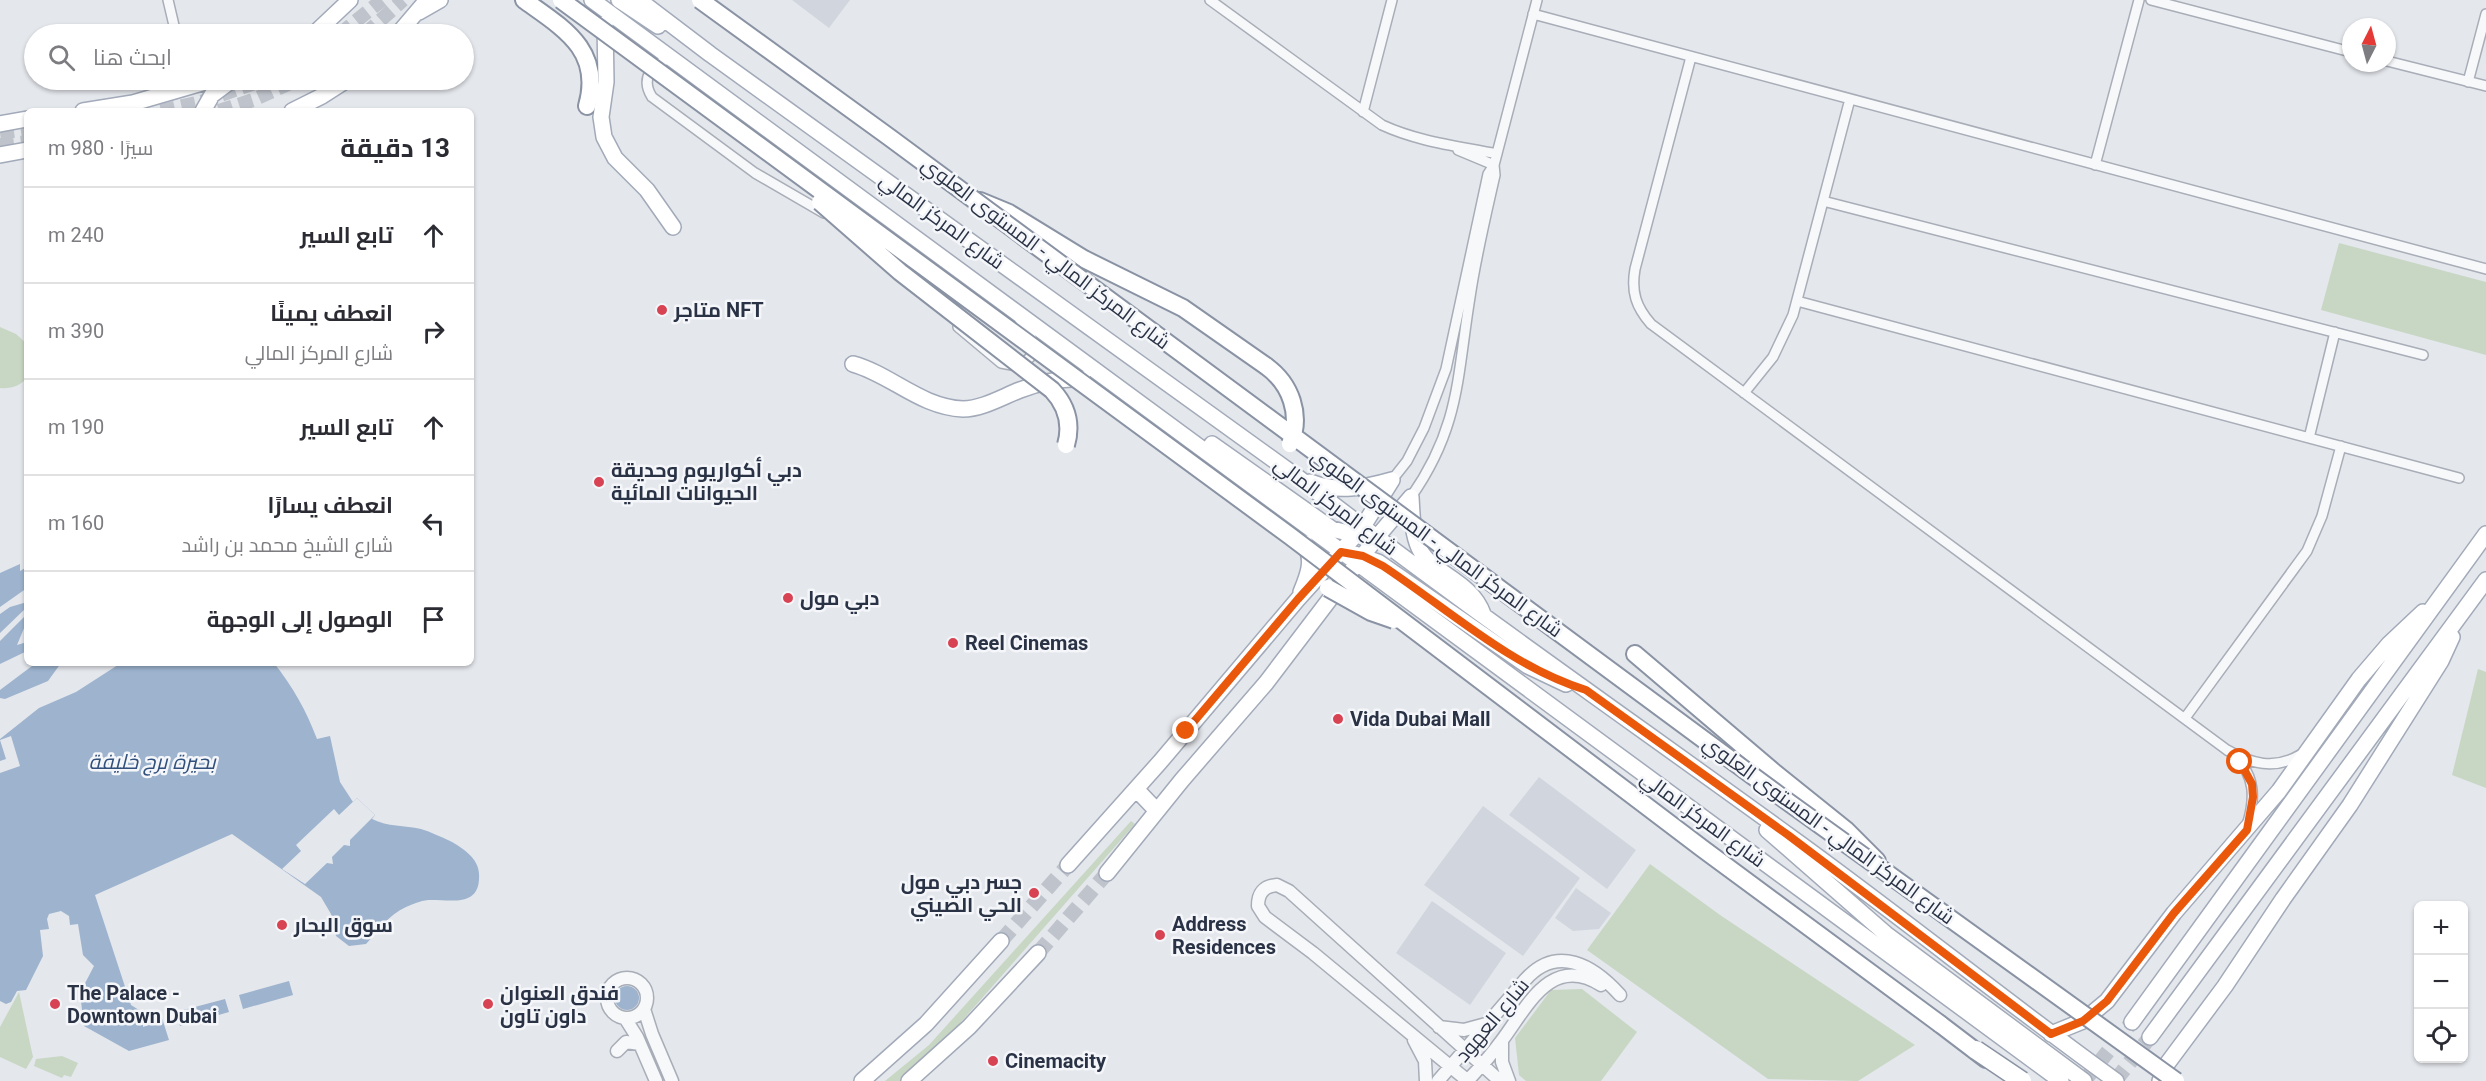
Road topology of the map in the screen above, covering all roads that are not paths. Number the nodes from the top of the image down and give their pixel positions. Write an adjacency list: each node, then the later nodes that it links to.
1 (168, 0): 19 (street)
2 (350, 0): 20 (main road)
3 (425, 0): 18 (main road)
4 (440, 0): 18 (main road)
5 (524, 0): 33 (highway)
6 (561, 0): 46 (highway, bridge)
7 (592, 0): 25 (main road, شارع المركز المالي); 49 (main road)
8 (619, 0): 23 (main road)
9 (639, 0): 23 (main road, شارع المركز المالي)
10 (700, 0): 47 (highway, شارع المركز المالي - المستوى العلوي, bridge)
11 (1210, 0): 37 (street)
12 (1392, 0): 37 (street)
13 (1537, 0): 16 (street)
14 (2139, 0): 45 (street)
15 (2151, 0): 22 (street)
16 (1533, 14): 24 (street); 42 (street)
17 (2486, 14): 27 (street)
18 (414, 15): 21 (main road)
19 (174, 24)
20 (325, 24)
21 (406, 24)
22 (2342, 49)
23 (710, 54): 63 (main road, شارع المركز المالي)
24 (1691, 57): 32 (street); 57 (street)
25 (671, 58): 52 (main road, شارع المركز المالي); 52 (street)
26 (2396, 63): 27 (street)
27 (2468, 82): 28 (street)
28 (2486, 86)
29 (178, 90): 34 (main road)
30 (219, 90): 35 (main road)
31 (331, 90): 36 (main road)
32 (1850, 99): 45 (street); 48 (street)
33 (587, 106)
34 (102, 108)
35 (205, 108)
36 (298, 108)
37 (1363, 112): 40 (street)
38 (24, 120): 39 (main road)
39 (0, 124)
40 (1455, 148): 42 (street); 44 (street)
41 (24, 151): 43 (main road)
42 (1497, 154): 44 (street)
43 (0, 155)
44 (1494, 165): 65 (street); 66 (street)
45 (2095, 165): 50 (street)
46 (786, 166): 60 (highway, bridge); 84 (highway, bridge)
47 (972, 198): 62 (highway, bridge); 96 (highway, شارع المركز المالي - المستوى العلوي, bridge)
48 (1823, 201): 51 (street); 53 (street)
49 (673, 227)
50 (2486, 269)
51 (1797, 301): 57 (street); 59 (street)
52 (1004, 305): 56 (main road, شارع المركز المالي)
53 (2336, 332): 54 (street); 59 (street)
54 (2423, 355)
55 (853, 364): 56 (main road)
56 (1114, 384): 58 (main road, شارع المركز المالي)
57 (1744, 393): 87 (street)
58 (1135, 399): 67 (main road, شارع المركز المالي); 69 (main road)
59 (2309, 438): 61 (street)
60 (1066, 445)
61 (2341, 446): 64 (street); 87 (street)
62 (1288, 447)
63 (1296, 476): 65 (main road); 68 (main road, شارع المركز المالي)
64 (2459, 478)
65 (1392, 480): 70 (main road)
66 (1411, 497): 72 (main road); 82 (main road)
67 (1279, 507): 73 (main road, شارع المركز المالي); 78 (main road)
68 (1341, 511): 69 (main road); 70 (main road, شارع المركز المالي)
69 (1332, 530): 70 (main road)
70 (1359, 531): 72 (main road, شارع المركز المالي); 73 (main road)
71 (2486, 534): 79 (main road)
72 (1377, 537): 74 (main road); 82 (main road, شارع المركز المالي)
73 (1341, 552): 74 (main road); 78 (main road)
74 (1360, 560): 75 (main road); 81 (main road)
75 (1374, 568): 80 (main road, شارع المركز المالي); 86 (main road)
76 (2486, 580): 83 (main road)
77 (1328, 588): 84 (highway, bridge)
78 (1298, 599): 91 (main road)
79 (2438, 602): 89 (main road); 102 (main road)
80 (1408, 603): 81 (main road); 107 (main road, شارع المركز المالي)
81 (1321, 612): 92 (main road)
82 (1484, 617): 86 (main road, شارع المركز المالي)
83 (2458, 617): 106 (main road); 130 (main road)
84 (1405, 622): 110 (highway, bridge)
85 (1635, 654): 96 (highway, bridge)
86 (1586, 690): 90 (main road, شارع المركز المالي)
87 (2185, 718): 88 (street)
88 (2228, 750): 89 (street); 93 (street)
89 (2308, 751): 93 (main road)
90 (1710, 781): 105 (main road, شارع المركز المالي); 128 (main road)
91 (1136, 789): 92 (main road); 94 (main road)
92 (1157, 811): 95 (main road)
93 (2247, 830): 105 (main road)
94 (1068, 865)
95 (1107, 873)
96 (1888, 873): 131 (highway, شارع المركز المالي - المستوى العلوي, bridge)
97 (1001, 941): 117 (main road)
98 (1038, 953): 118 (main road)
99 (644, 1010): 100 (street); 100 (street); 116 (street)
100 (625, 1018): 109 (street)
101 (1490, 1022): 103 (street); 108 (street, شارع العهود); 111 (street, شارع العهود)
102 (2132, 1022)
103 (1438, 1027): 104 (street); 111 (street)
104 (1409, 1032): 113 (street); 119 (street)
105 (2051, 1034): 129 (main road, شارع المركز المالي)
106 (2150, 1037)
107 (2001, 1038): 125 (main road); 126 (main road, شارع المركز المالي)
108 (1502, 1041): 114 (street, شارع العهود); 123 (street)
109 (640, 1044): 112 (street); 115 (street)
110 (1976, 1050): 124 (highway, bridge); 125 (highway, bridge)
111 (1465, 1051): 113 (street, شارع العهود); 114 (street)
112 (617, 1052)
113 (1451, 1067): 114 (street); 120 (street, شارع العهود)
114 (1472, 1076): 121 (street); 122 (street)
115 (656, 1081)
116 (672, 1081)
117 (862, 1081)
118 (909, 1081)
119 (1426, 1081)
120 (1438, 1081)
121 (1486, 1081)
122 (1500, 1081)
123 (1509, 1081)
124 (2011, 1081)
125 (2021, 1081)
126 (2059, 1081): 127 (street)
127 (2075, 1081)
128 (2084, 1081)
129 (2116, 1081)
130 (2160, 1081)
131 (2176, 1081)

